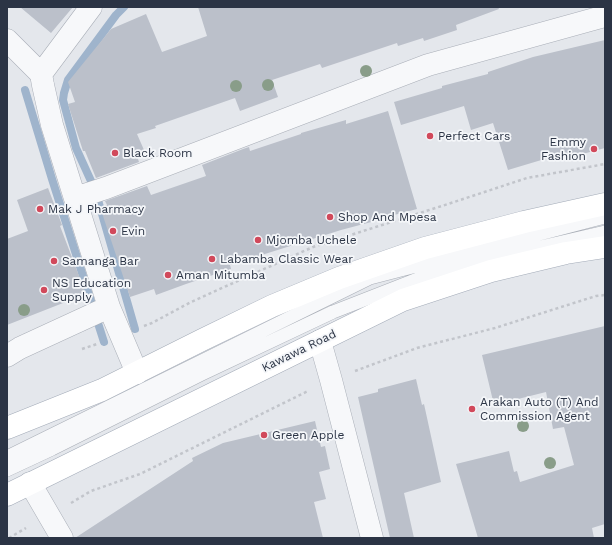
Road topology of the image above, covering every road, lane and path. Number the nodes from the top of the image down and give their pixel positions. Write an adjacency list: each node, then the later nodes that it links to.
1 (91, 7): 4 (street)
2 (605, 16): 6 (street)
3 (7, 40): 4 (street)
4 (41, 74): 6 (street)
5 (605, 164): 13 (path)
6 (75, 198): 12 (street)
7 (605, 204): 17 (main road)
8 (605, 217): 20 (lane)
9 (605, 232): 21 (lane, Kawawa Road)
10 (605, 247): 14 (main road, Kawawa Road)
11 (605, 295): 18 (path)
12 (109, 307): 13 (street); 16 (street)
13 (120, 336): 15 (path); 17 (street)
14 (320, 341): 18 (street); 22 (main road, Kawawa Road)
15 (77, 351)
16 (7, 356)
17 (137, 373): 19 (main road)
18 (331, 380): 24 (path); 27 (street)
19 (7, 428)
20 (7, 458)
21 (7, 470)
22 (30, 483): 23 (main road, Kawawa Road); 24 (street)
23 (7, 494)
24 (49, 516): 25 (path); 26 (street)
25 (9, 538)
26 (62, 538)
27 (372, 538)

